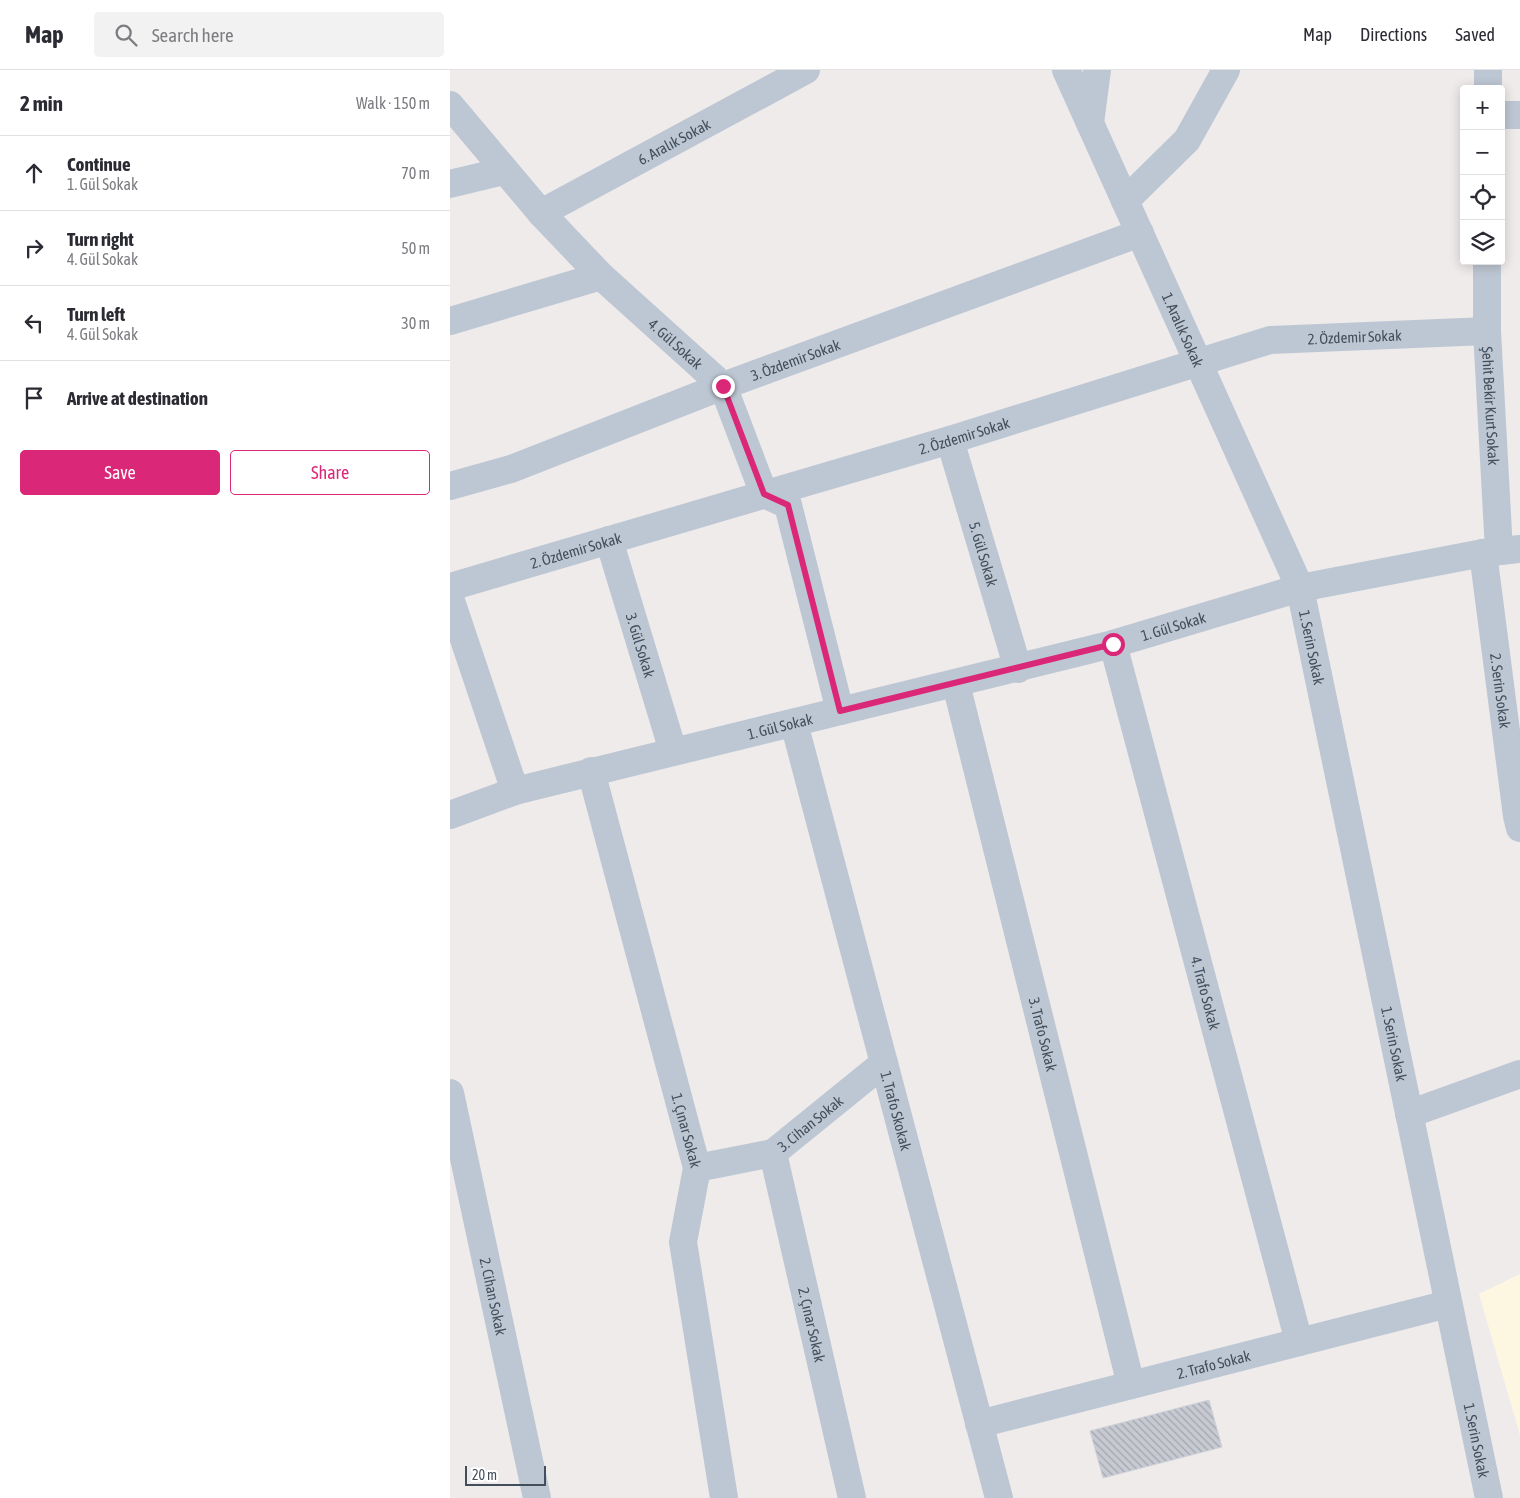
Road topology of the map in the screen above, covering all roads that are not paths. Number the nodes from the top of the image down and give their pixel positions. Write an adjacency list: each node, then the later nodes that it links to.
1 (806, 70): 14 (street, 6. Aralık Sokak)
2 (1066, 70): 10 (street, 1. Aralık Sokak)
3 (1097, 70): 10 (street)
4 (1226, 70): 13 (street)
5 (1488, 70): 6 (street)
6 (1488, 85)
7 (450, 105): 11 (street, 4. Gül Sokak)
8 (1505, 115): 9 (street)
9 (1520, 115)
10 (1090, 123): 13 (street, 1. Aralık Sokak)
11 (504, 171): 12 (street); 14 (street, 4. Gül Sokak)
12 (450, 184)
13 (1125, 201): 15 (street, 1. Aralık Sokak)
14 (541, 213): 17 (street, 4. Gül Sokak)
15 (1140, 233): 20 (street, 1. Aralık Sokak); 21 (street, 3. Özdemir Sokak)
16 (1487, 265): 19 (street, Şehit Bekir Kurt Sokak)
17 (601, 276): 18 (street); 21 (street, 4. Gül Sokak)
18 (450, 321)
19 (1486, 331): 20 (street, 2. Özdemir Sokak); 26 (street, Şehit Bekir Kurt Sokak)
20 (1198, 362): 22 (street, 2. Özdemir Sokak); 28 (street, 1. Aralık Sokak)
21 (723, 386): 23 (street, 3. Özdemir Sokak); 24 (street, 4. Gül Sokak)
22 (950, 440): 24 (street, 2. Özdemir Sokak); 31 (street, 5. Gül Sokak)
23 (450, 486)
24 (764, 494): 25 (street, 2. Özdemir Sokak); 33 (street)
25 (609, 540): 27 (street, 2. Özdemir Sokak); 35 (street, 3. Gül Sokak)
26 (1501, 551): 28 (street, 1. Gül Sokak); 39 (street, 2. Serin Sokak)
27 (450, 587)
28 (1300, 588): 30 (street, 1. Gül Sokak); 43 (street, 1. Serin Sokak)
29 (450, 598): 37 (street)
30 (1113, 644): 31 (street, 1. Gül Sokak); 47 (street, 4. Trafo Sokak)
31 (1018, 669): 32 (street, 1. Gül Sokak)
32 (956, 684): 33 (street, 1. Gül Sokak); 48 (street, 3. Trafo Sokak)
33 (840, 711): 34 (street, 1. Gül Sokak)
34 (794, 723): 35 (street, 1. Gül Sokak); 40 (street, 1. Trafo Skokak)
35 (673, 751): 36 (street, 1. Gül Sokak)
36 (591, 771): 37 (street, 1. Gül Sokak); 45 (street, 1. Çınar Sokak)
37 (515, 791): 38 (street, 1. Gül Sokak)
38 (450, 815)
39 (1520, 828)
40 (884, 1063): 44 (street, 3. Cihan Sokak); 49 (street, 1. Trafo Skokak)
41 (1520, 1074): 43 (street)
42 (450, 1093): 50 (street, 2. Cihan Sokak)
43 (1409, 1114): 46 (street, 1. Serin Sokak)
44 (773, 1153): 45 (street, 3. Cihan Sokak); 52 (street, 2. Çınar Sokak)
45 (697, 1168): 51 (street, 1. Çınar Sokak)
46 (1448, 1304): 47 (street, 2. Trafo Sokak); 54 (street, 1. Serin Sokak)
47 (1299, 1342): 48 (street, 2. Trafo Sokak)
48 (1131, 1386): 49 (street, 2. Trafo Sokak)
49 (979, 1424): 53 (street, 1. Trafo Skokak)
50 (537, 1498)
51 (724, 1498)
52 (852, 1498)
53 (999, 1498)
54 (1489, 1498)

